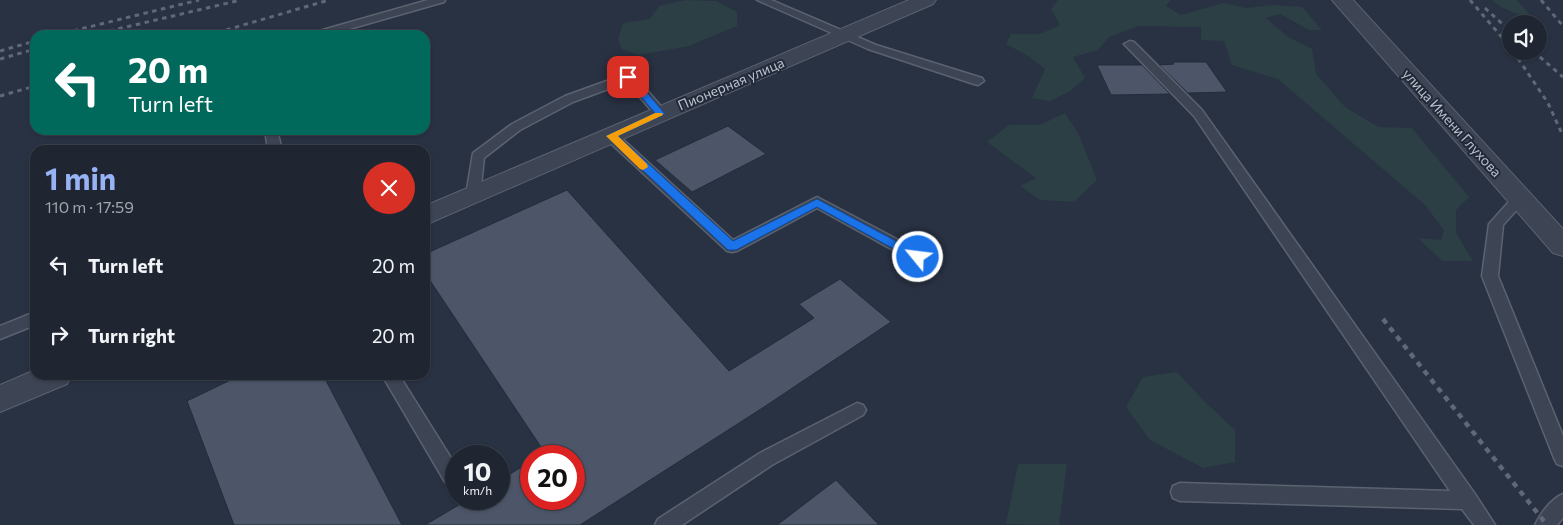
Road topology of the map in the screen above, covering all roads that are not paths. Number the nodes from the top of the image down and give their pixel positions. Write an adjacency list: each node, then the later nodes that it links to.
1 (440, 0): 5 (lane)
2 (762, 0): 6 (lane)
3 (926, 0): 6 (street, Пионерная улица)
4 (1342, 0): 12 (street, улица Имени Глухова)
5 (334, 30)
6 (846, 35): 8 (lane); 9 (street, Пионерная улица)
7 (1130, 44): 25 (lane)
8 (978, 81)
9 (661, 114): 10 (street, Пионерная улица); 11 (lane)
10 (611, 136): 11 (street, Пионерная улица); 15 (lane)
11 (473, 195): 13 (street, Пионерная улица)
12 (1520, 198): 14 (street, улица Имени Глухова); 22 (lane)
13 (430, 214)
14 (1563, 246)
15 (918, 257)
16 (30, 320): 17 (lane)
17 (0, 333)
18 (44, 380): 20 (street)
19 (393, 380): 23 (lane)
20 (0, 399)
21 (858, 410): 27 (lane)
22 (1563, 458)
23 (445, 465)
24 (1180, 492): 25 (lane)
25 (1468, 500): 28 (lane)
26 (1563, 503): 29 (lane)
27 (665, 525)
28 (1485, 525)
29 (1545, 525)

